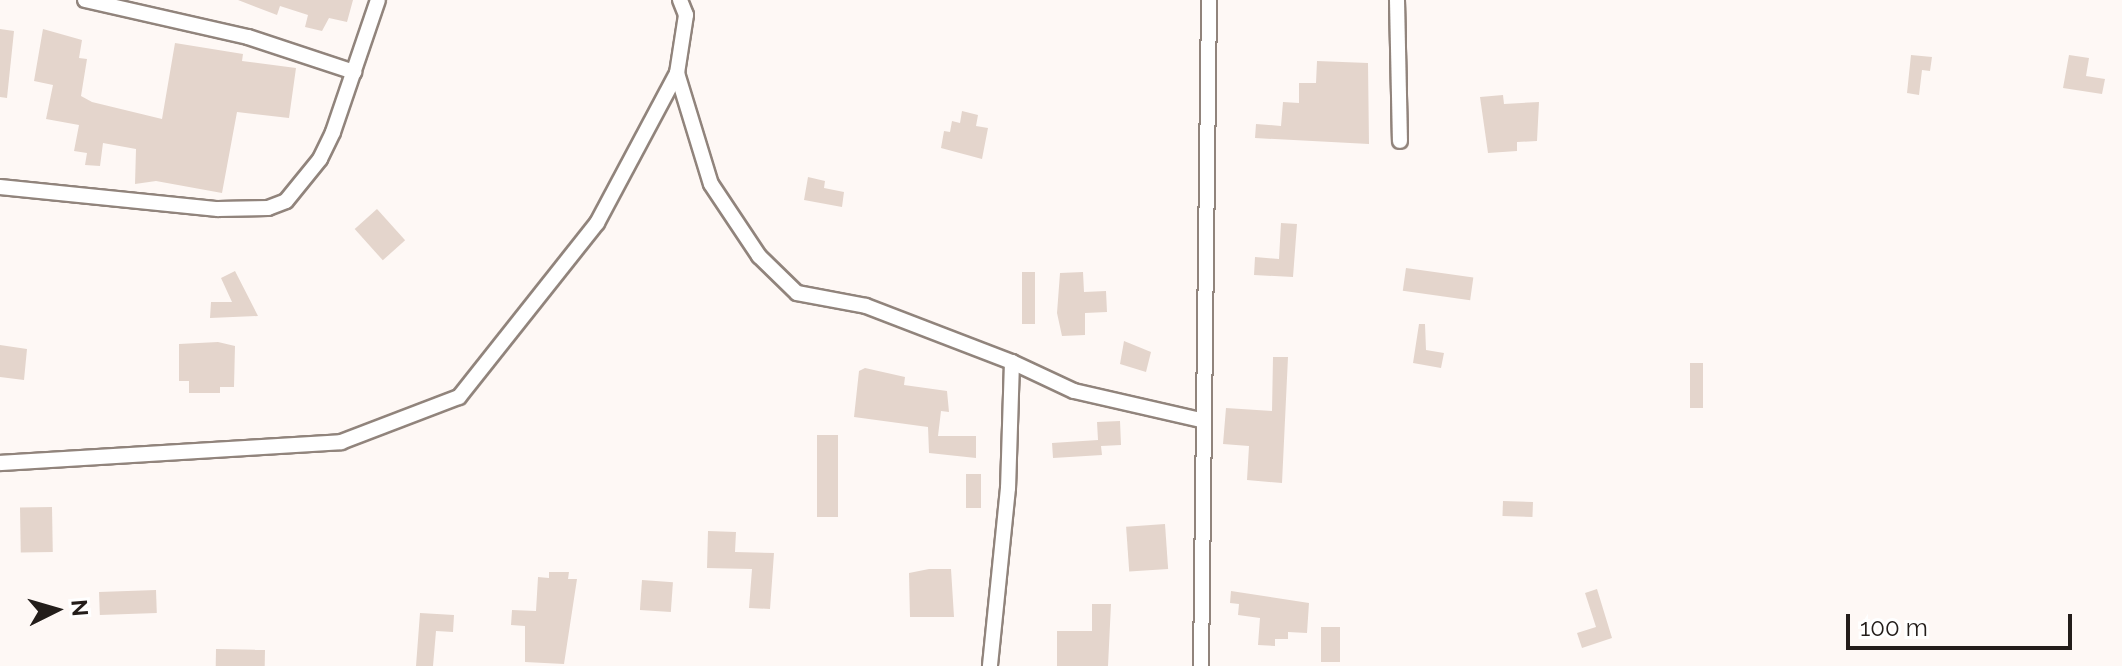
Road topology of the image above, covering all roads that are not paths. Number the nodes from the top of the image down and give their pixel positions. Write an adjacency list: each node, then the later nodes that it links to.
1 (85, 0): 7 (street)
2 (378, 0): 7 (street)
3 (680, 0): 6 (street)
4 (1209, 0): 12 (street)
5 (1397, 0): 9 (street)
6 (688, 7): 8 (street)
7 (354, 72): 10 (street)
8 (677, 73): 11 (street); 13 (street)
9 (1400, 141)
10 (0, 187)
11 (1012, 362): 12 (street); 14 (street)
12 (1201, 420): 15 (street)
13 (0, 463)
14 (990, 666)
15 (1201, 666)

